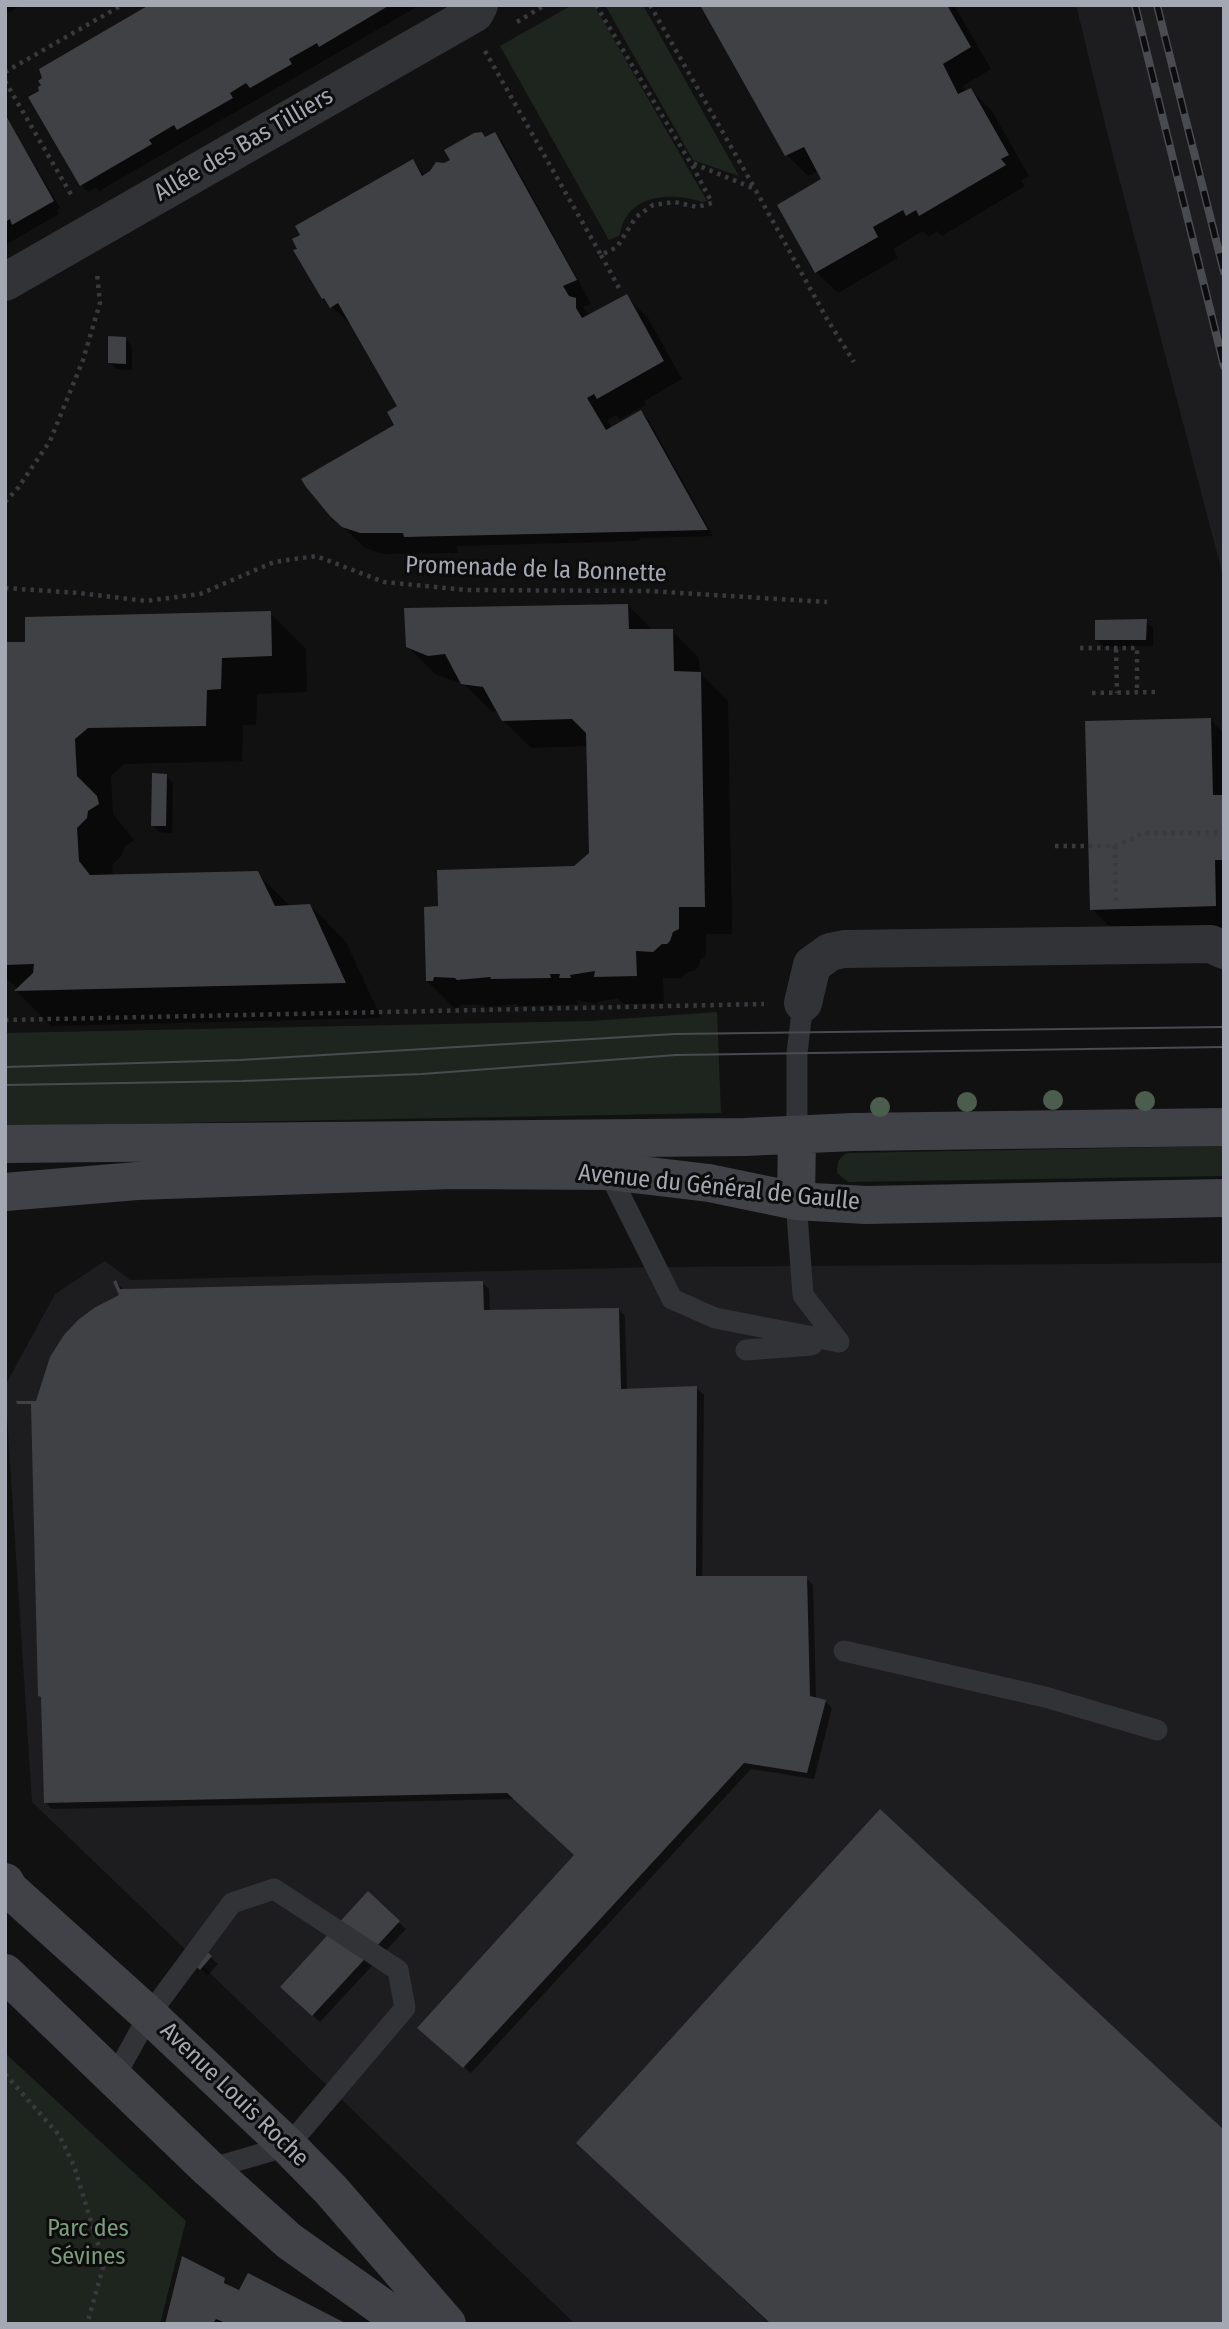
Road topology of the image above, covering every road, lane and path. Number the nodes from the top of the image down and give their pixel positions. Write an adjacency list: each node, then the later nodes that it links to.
1 (122, 5): 6 (path)
2 (478, 5): 10 (street, Allée des Bas Tilliers)
3 (596, 5): 7 (path)
4 (650, 5): 8 (path)
5 (480, 43): 9 (path)
6 (5, 72)
7 (690, 162): 8 (path); 9 (path)
8 (755, 189): 12 (path)
9 (601, 255): 11 (path)
10 (5, 282)
11 (619, 288)
12 (854, 362)
13 (5, 588): 14 (path, Promenade de la Bonnette)
14 (827, 602)
15 (1080, 648): 16 (path)
16 (1116, 649): 17 (path); 20 (path)
17 (1137, 692): 18 (path); 20 (path)
18 (1158, 692)
19 (1092, 693): 20 (path)
20 (1117, 693)
21 (1224, 833): 23 (path); 24 (path)
22 (1055, 846): 23 (path)
23 (1115, 846): 25 (path)
24 (1224, 860)
25 (1116, 895)
26 (1224, 950): 27 (street)
27 (803, 1003): 28 (path); 30 (lane)
28 (5, 1020)
29 (1224, 1126): 30 (main road, Avenue du Général de Gaulle)
30 (797, 1135): 31 (main road, Avenue du Général de Gaulle); 35 (main road)
31 (5, 1144)
32 (608, 1171): 33 (main road, Avenue du Général de Gaulle); 35 (main road, Avenue du Général de Gaulle); 36 (lane)
33 (5, 1192)
34 (1224, 1198): 35 (main road, Avenue du Général de Gaulle)
35 (796, 1201): 36 (lane)
36 (839, 1342): 37 (lane)
37 (746, 1350)
38 (844, 1651): 39 (lane)
39 (1157, 1730)
40 (5, 1882): 42 (main road, Avenue Louis Roche)
41 (5, 1973): 44 (main road)
42 (149, 2015): 44 (lane); 45 (main road, Avenue Louis Roche); 45 (lane)
43 (5, 2074): 47 (path)
44 (114, 2078): 46 (main road)
45 (288, 2146): 46 (lane); 49 (main road, Avenue Louis Roche)
46 (209, 2169): 48 (main road)
47 (87, 2324)
48 (407, 2324)
49 (447, 2324)

